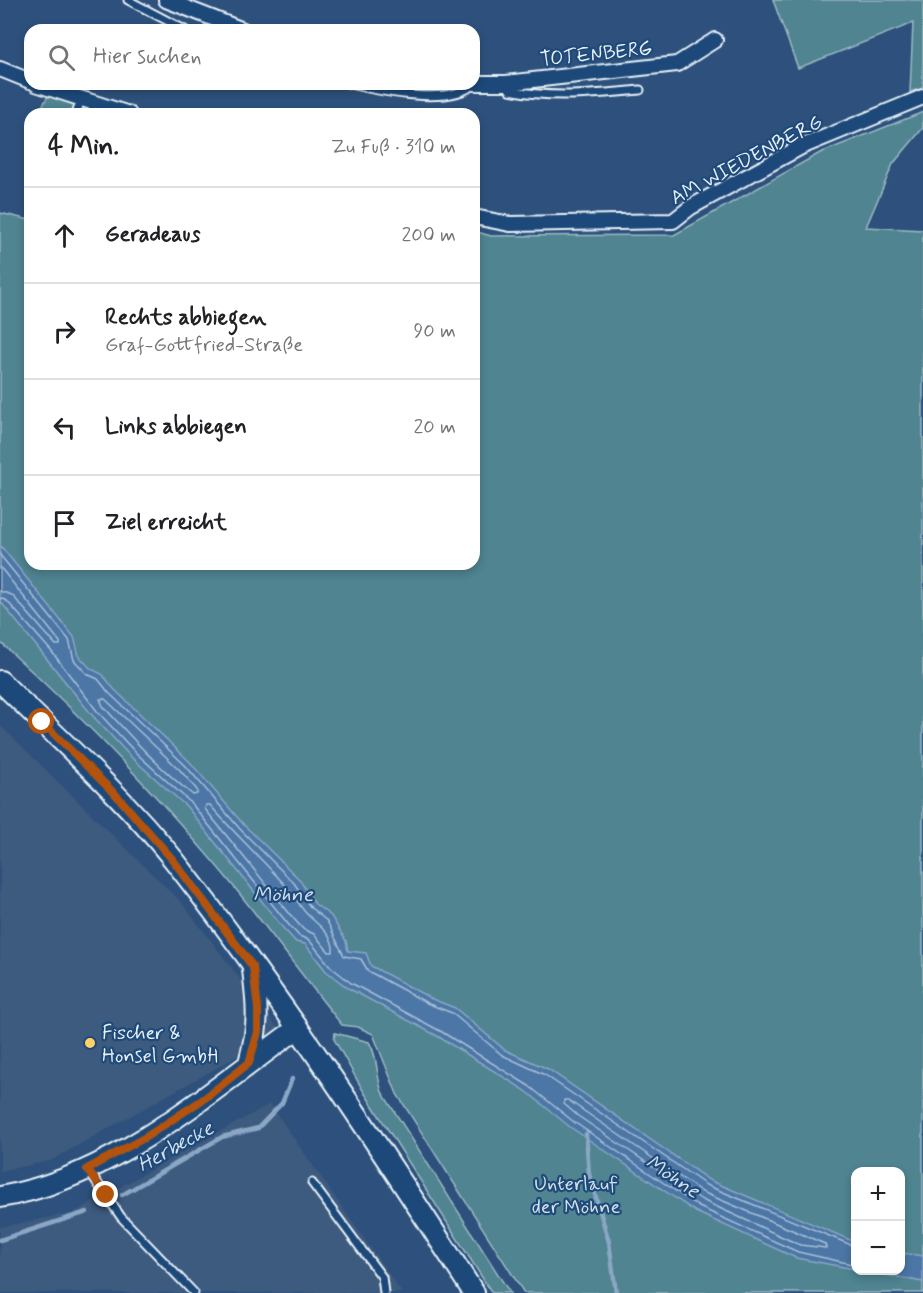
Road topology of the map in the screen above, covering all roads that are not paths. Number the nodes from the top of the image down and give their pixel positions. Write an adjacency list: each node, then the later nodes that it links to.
1 (128, 0): 3 (lane)
2 (166, 0): 4 (street)
3 (174, 24)
4 (228, 24)
5 (715, 40): 9 (street, TOTENBERG)
6 (0, 69): 7 (street)
7 (24, 79)
8 (480, 83): 9 (street, TOTENBERG)
9 (506, 83): 13 (lane)
10 (53, 90): 15 (street)
11 (376, 90): 12 (lane)
12 (469, 90)
13 (639, 90)
14 (923, 98): 18 (street, AM WIEDENBERG)
15 (81, 100): 16 (lane); 17 (street)
16 (78, 108)
17 (108, 108)
18 (480, 218)
19 (0, 681): 20 (main road)
20 (253, 967): 21 (main road); 22 (main road)
21 (298, 1028): 22 (main road); 28 (main road)
22 (249, 1063): 23 (main road)
23 (87, 1169): 25 (main road); 26 (lane)
24 (312, 1183): 27 (lane)
25 (0, 1197)
26 (194, 1293)
27 (384, 1293)
28 (474, 1293)

